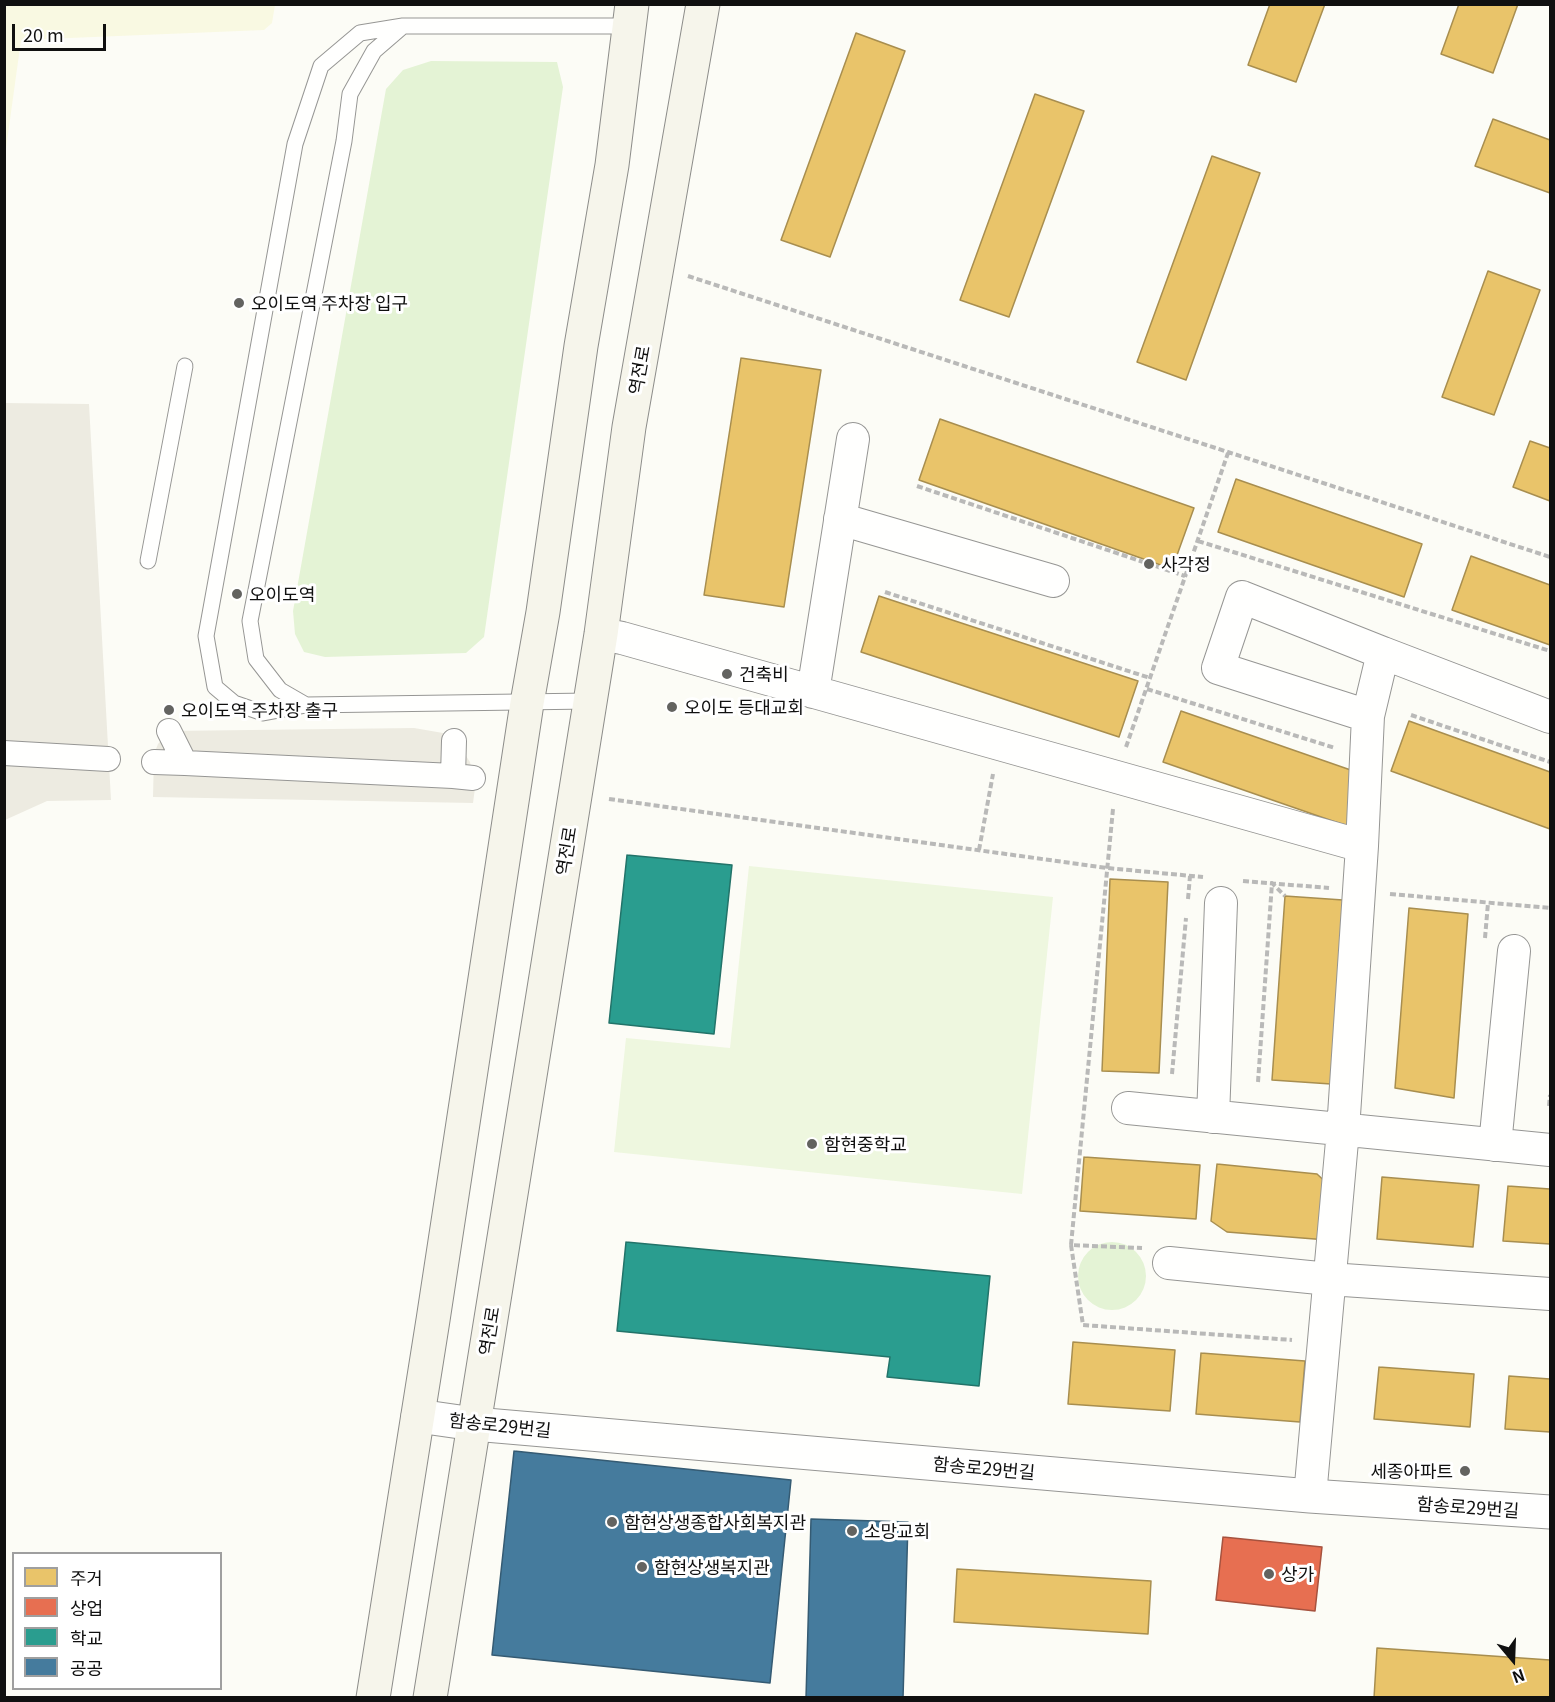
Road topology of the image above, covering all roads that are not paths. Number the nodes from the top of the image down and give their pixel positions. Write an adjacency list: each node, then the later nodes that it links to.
1 (703, 4): 9 (main road, 역전로)
2 (630, 15): 3 (lane); 13 (main road)
3 (403, 26): 14 (lane); 14 (lane)
4 (185, 366): 7 (lane)
5 (853, 439): 6 (street)
6 (840, 519): 8 (street); 11 (street)
7 (148, 561)
8 (1053, 581)
9 (601, 634): 11 (street); 12 (main road, 역전로)
10 (1383, 653): 15 (street); 15 (street); 16 (street)
11 (813, 692): 23 (street)
12 (590, 701): 13 (lane); 35 (main road, 역전로)
13 (527, 703): 14 (lane); 34 (main road)
14 (306, 705)
15 (1368, 716): 23 (street)
16 (1551, 717)
17 (169, 731): 22 (street)
18 (454, 741): 22 (street)
19 (4, 753): 20 (street)
20 (108, 759)
21 (154, 762): 22 (street)
22 (185, 763)
23 (1362, 846): 28 (street)
24 (1224, 887): 27 (street)
25 (1514, 951): 29 (street)
26 (1128, 1108): 27 (street)
27 (1213, 1116): 28 (street)
28 (1342, 1130): 29 (street); 32 (street)
29 (1496, 1145): 30 (street)
30 (1551, 1150)
31 (1168, 1263): 32 (street)
32 (1329, 1280): 33 (street); 36 (street)
33 (1551, 1294)
34 (418, 1416): 35 (street, 함송로29번길); 38 (main road)
35 (474, 1424): 36 (street, 함송로29번길); 39 (main road, 역전로)
36 (1310, 1496): 37 (street, 함송로29번길)
37 (1551, 1512)
38 (373, 1698)
39 (430, 1698)

